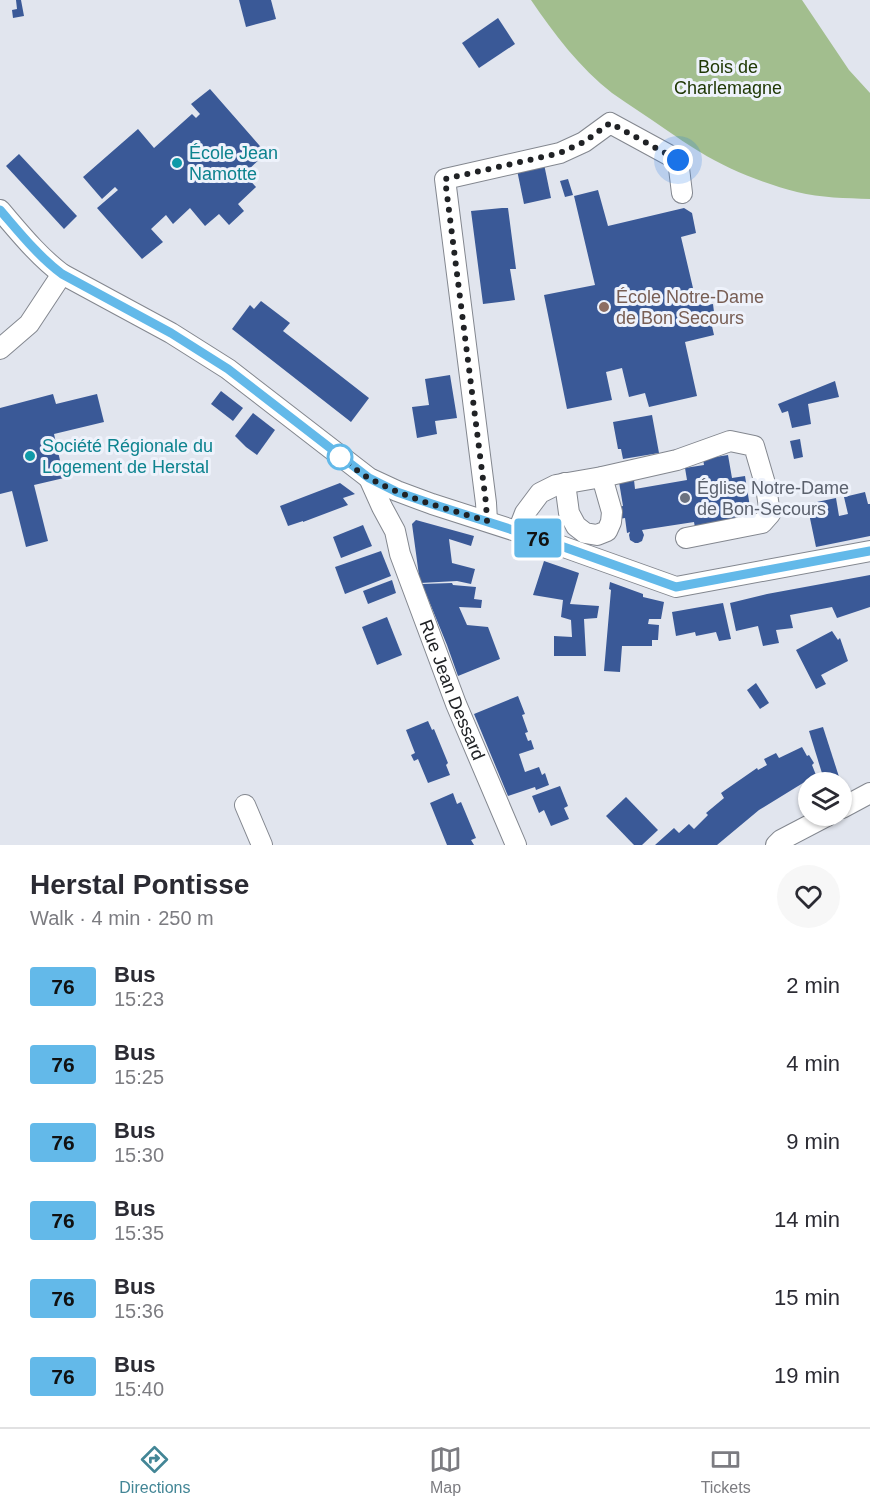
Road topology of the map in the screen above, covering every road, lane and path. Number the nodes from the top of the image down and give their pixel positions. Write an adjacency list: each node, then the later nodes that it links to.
1 (682, 193): 9 (street)
2 (0, 210): 3 (street)
3 (62, 274): 4 (street); 6 (street)
4 (0, 349)
5 (602, 477): 7 (street); 7 (street); 12 (street)
6 (369, 478): 8 (street); 10 (street, Rue Jean Dessard)
7 (565, 483): 11 (street)
8 (412, 497): 9 (street); 10 (street, Rue Jean Dessard)
9 (487, 521): 11 (street)
10 (395, 531): 19 (street, Rue Jean Dessard)
11 (518, 531): 13 (street)
12 (686, 538)
13 (870, 551)
14 (870, 793): 15 (street)
15 (852, 803)
16 (245, 805): 18 (street)
17 (808, 826): 20 (street)
18 (262, 845)
19 (516, 845)
20 (776, 845)

